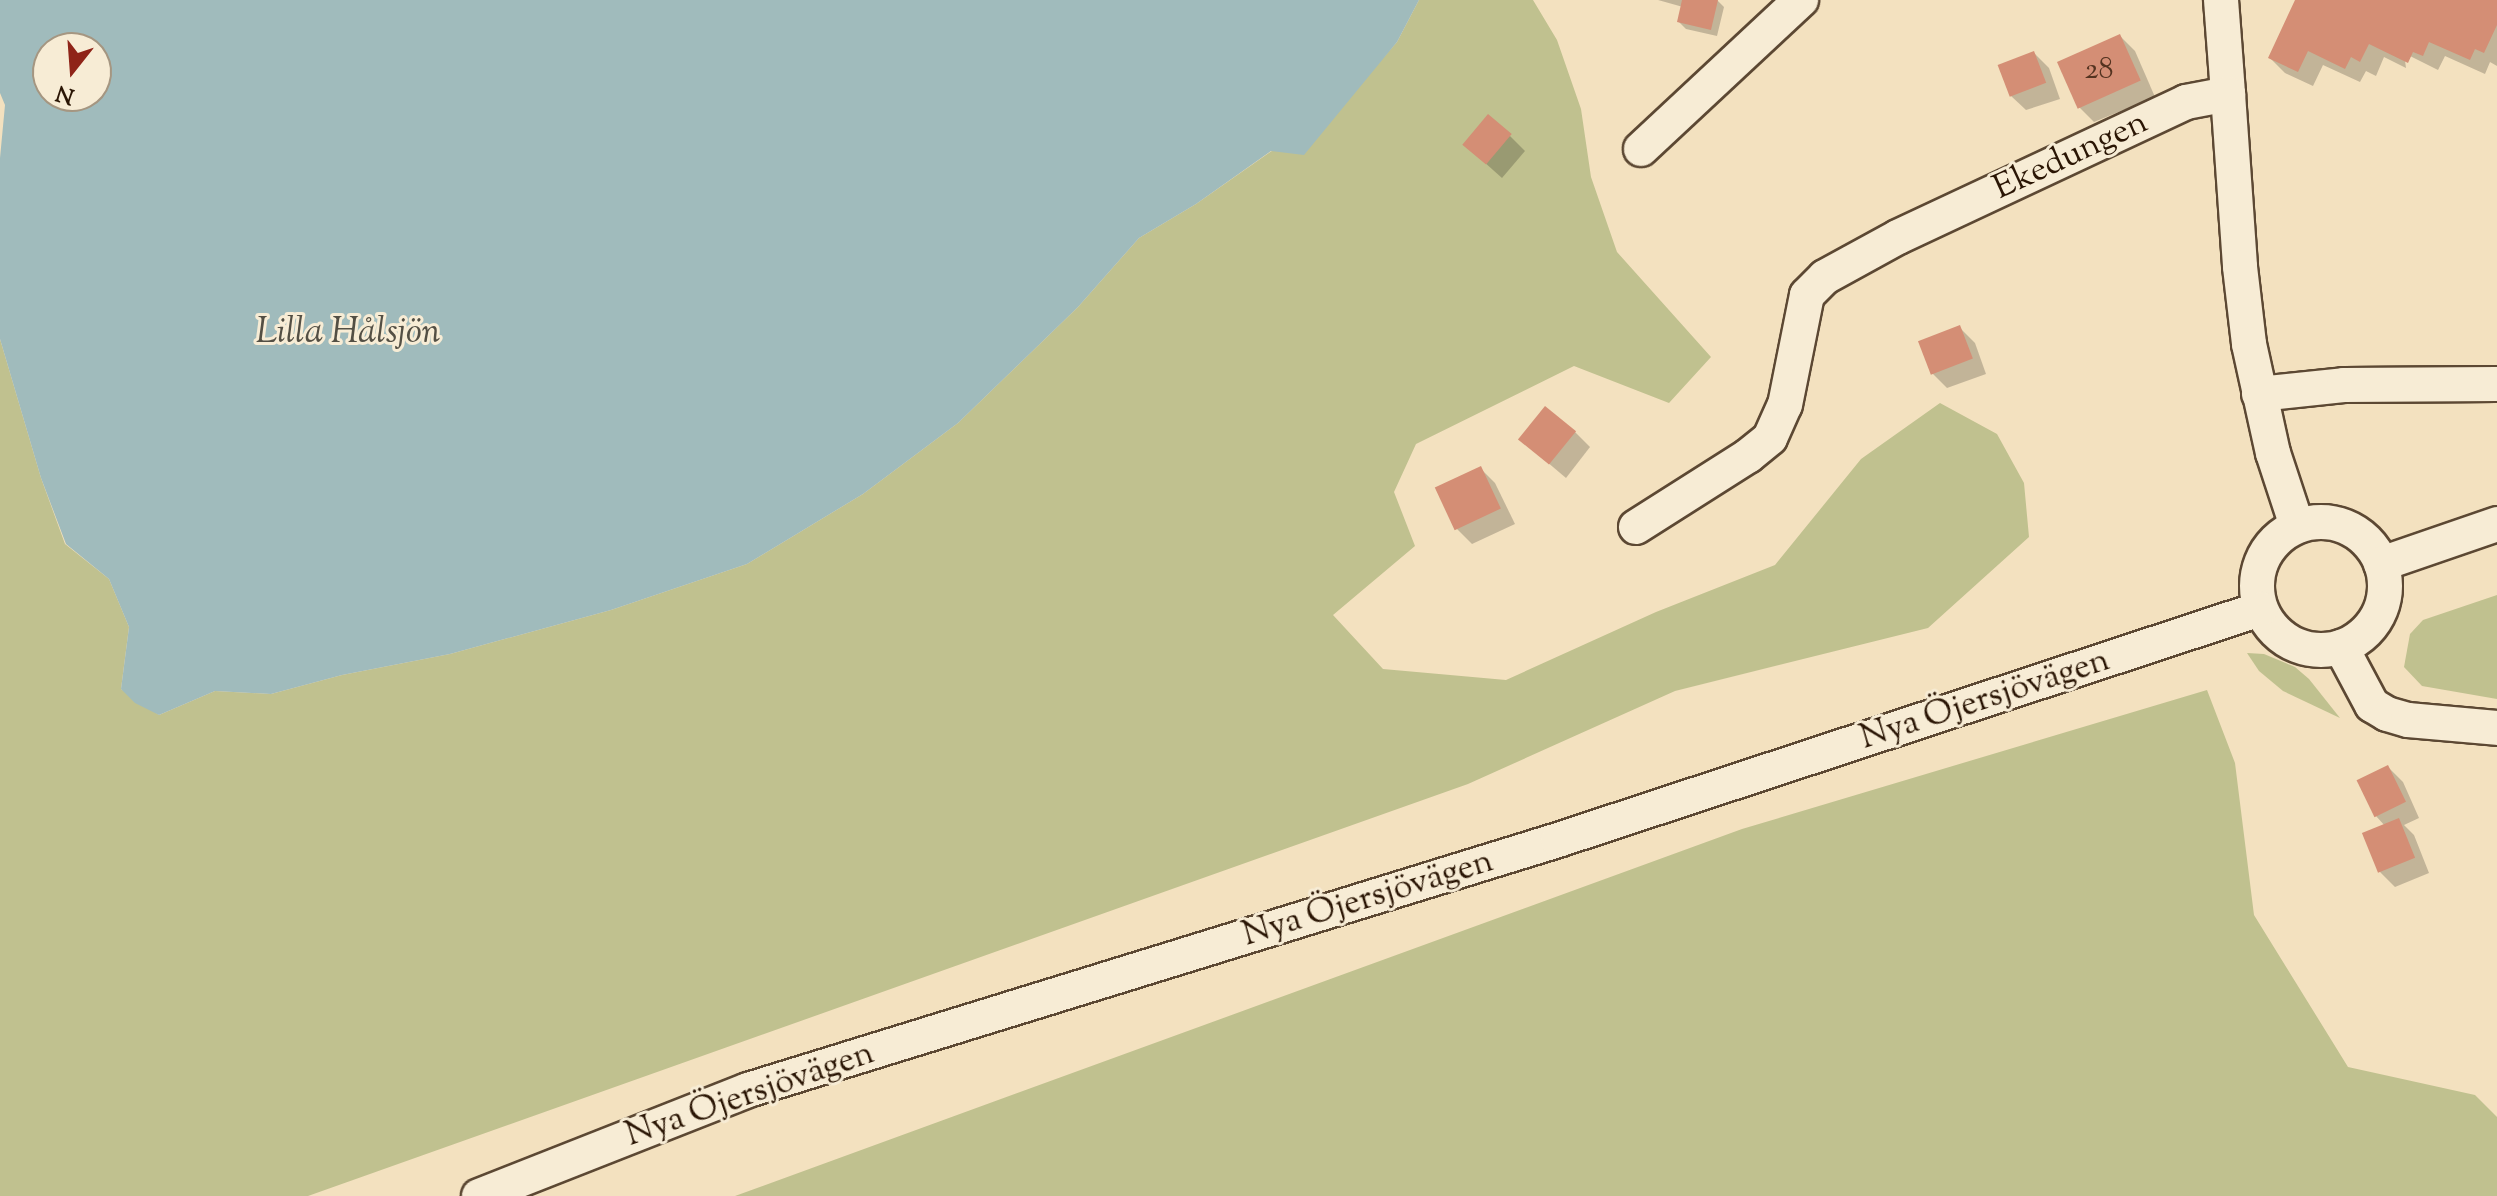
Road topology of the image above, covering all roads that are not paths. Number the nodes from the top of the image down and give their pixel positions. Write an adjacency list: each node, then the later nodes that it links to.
1 (1801, 0): 4 (street)
2 (2221, 0): 3 (street)
3 (2228, 94): 6 (street); 9 (street, Ekedungen)
4 (1641, 149)
5 (2497, 384): 6 (street)
6 (2259, 394): 8 (street)
7 (2497, 524): 10 (street)
8 (2297, 526): 10 (street); 11 (street)
9 (1636, 527)
10 (2381, 564): 12 (street)
11 (2260, 609): 12 (street); 14 (street, Nya Öjersjövägen)
12 (2341, 647): 13 (street)
13 (2497, 728)
14 (479, 1196)

